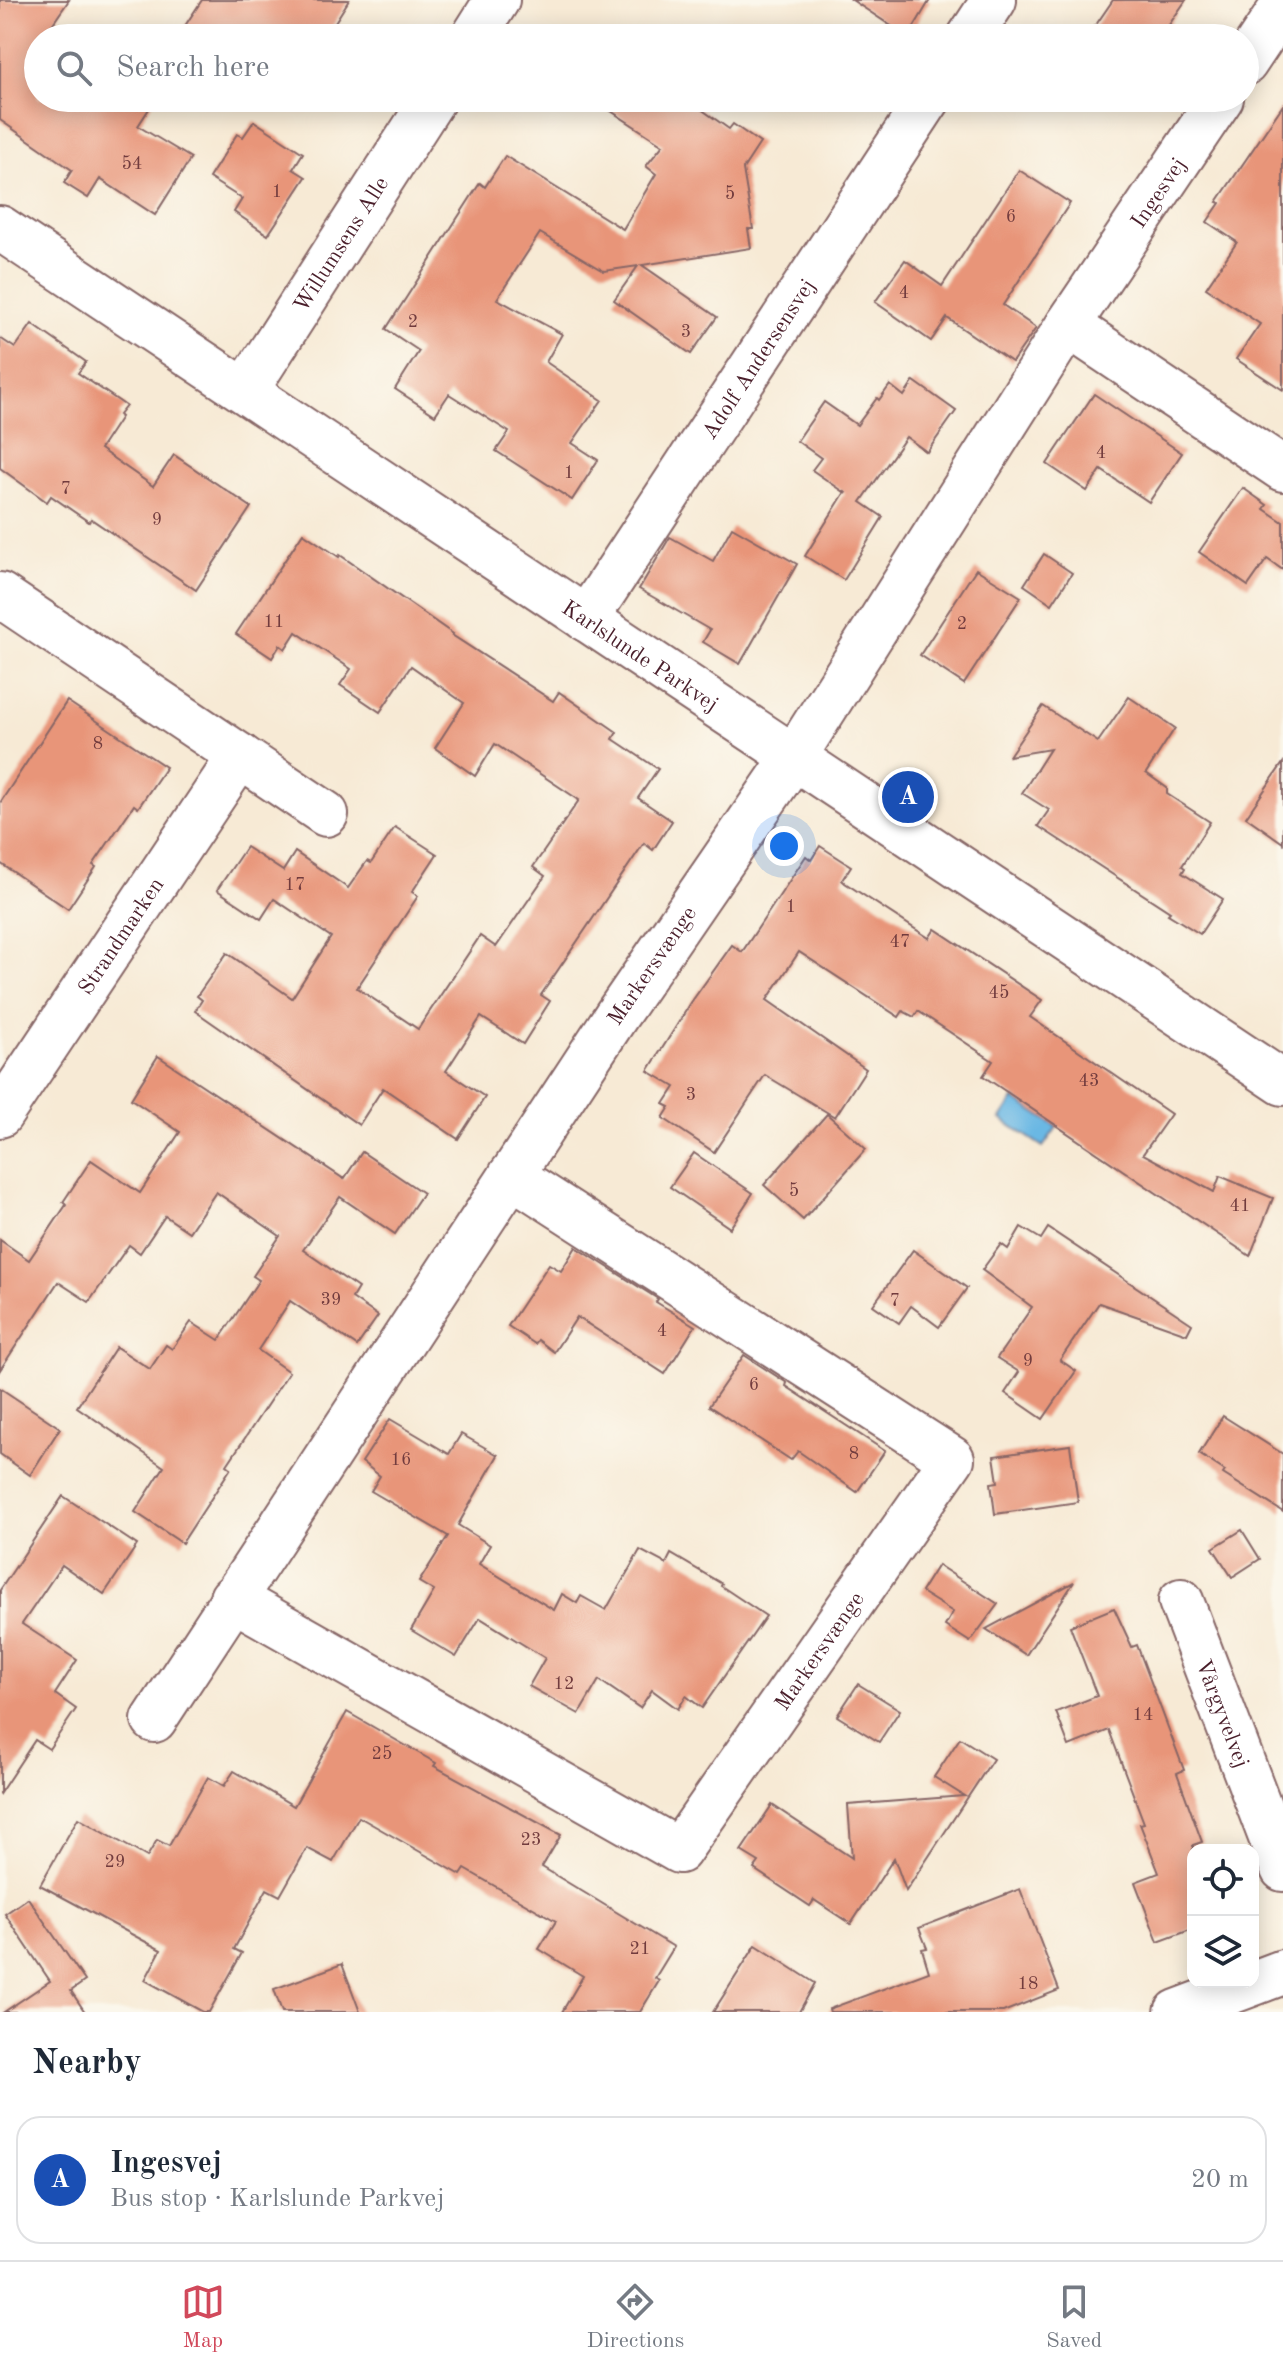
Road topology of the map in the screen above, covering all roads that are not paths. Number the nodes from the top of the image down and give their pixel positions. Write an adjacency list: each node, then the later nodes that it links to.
1 (497, 0): 4 (street)
2 (994, 0): 5 (street)
3 (1283, 6): 6 (street)
4 (482, 24)
5 (978, 24)
6 (1259, 42)
7 (425, 112): 12 (street, Willumsens Alle)
8 (920, 112): 15 (street, Adolf Andersensvej)
9 (1212, 112): 11 (street, Ingesvej)
10 (0, 228): 12 (street, Karlslunde Parkvej)
11 (1068, 325): 13 (street); 17 (street, Ingesvej)
12 (246, 390): 15 (street, Karlslunde Parkvej)
13 (1283, 469)
14 (0, 595): 16 (street)
15 (586, 619): 17 (street, Karlslunde Parkvej)
16 (240, 756): 18 (street); 20 (street, Strandmarken)
17 (794, 757): 19 (street, Karlslunde Parkvej); 21 (street, Markersvænge)
18 (326, 814)
19 (1283, 1083)
20 (0, 1115)
21 (511, 1175): 22 (street, Markersvænge); 22 (street, Markersvænge)
22 (232, 1598): 24 (street, Markersvænge)
23 (1181, 1601): 25 (street, Vårgyvelvej)
24 (154, 1720)
25 (1283, 1869)
26 (1283, 1972): 27 (street)
27 (1177, 2012)

